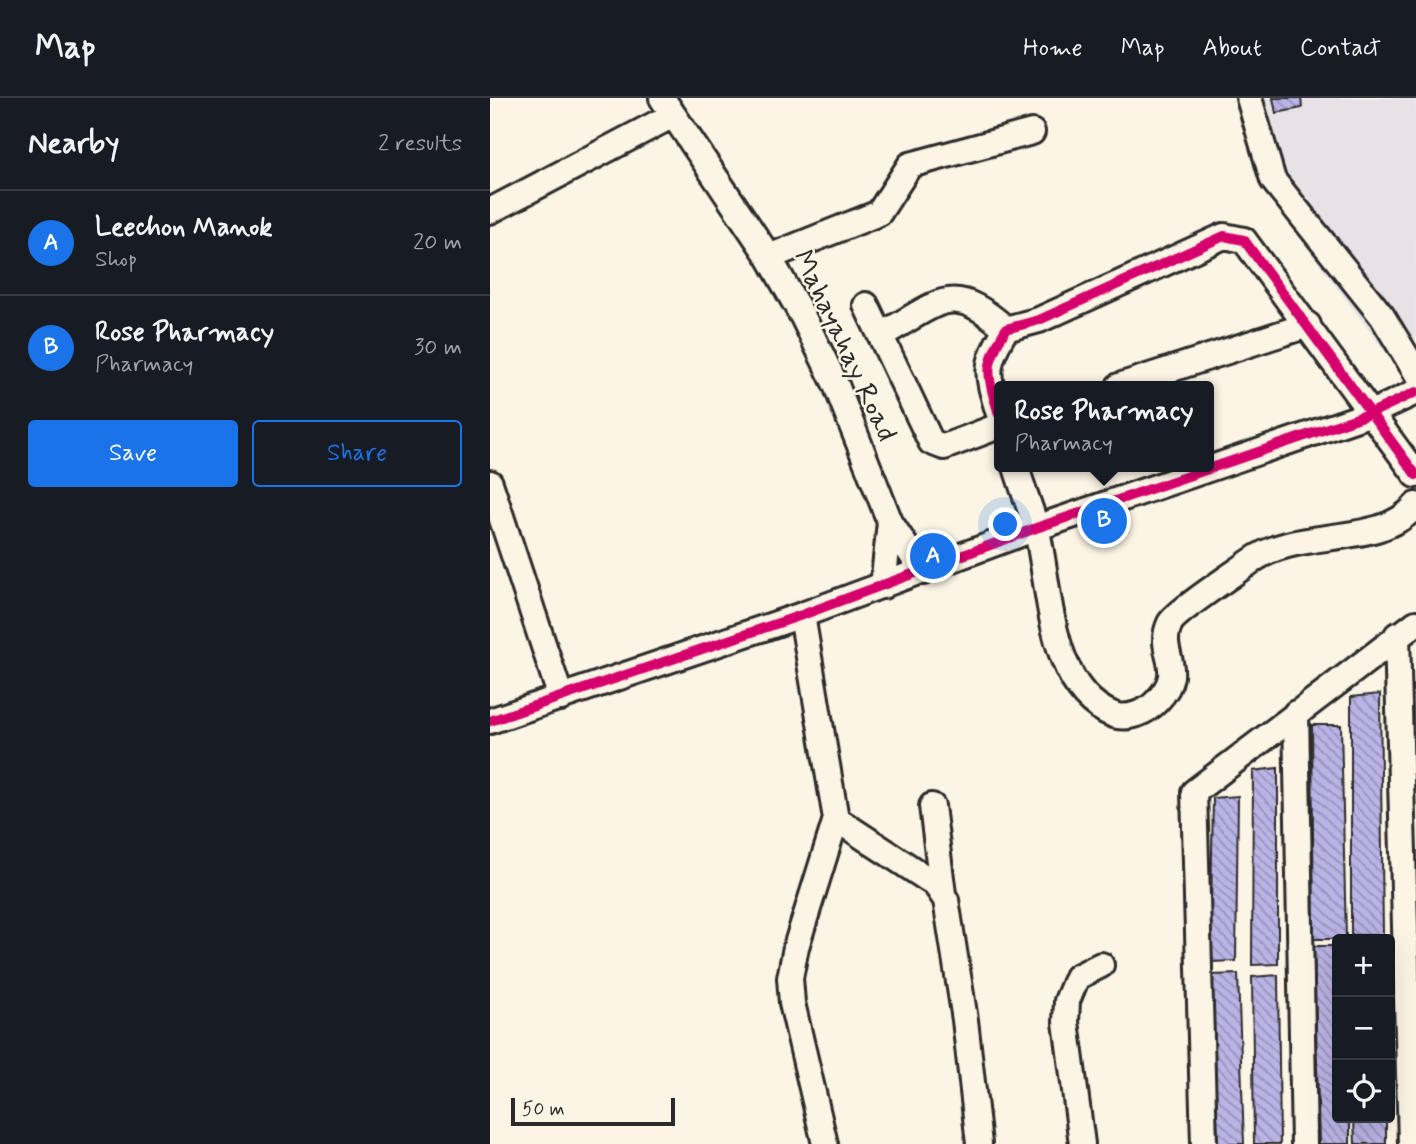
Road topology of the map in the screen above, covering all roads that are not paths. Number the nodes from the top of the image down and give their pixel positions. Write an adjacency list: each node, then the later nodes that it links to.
1 (1249, 98): 10 (street)
2 (668, 107): 4 (street); 5 (street, Mahayahay Road)
3 (1032, 132): 5 (street)
4 (490, 211)
5 (769, 257): 22 (street, Mahayahay Road)
6 (866, 305): 9 (street)
7 (1308, 325): 8 (street); 11 (street); 14 (street)
8 (1006, 329): 9 (street); 13 (street)
9 (881, 335): 15 (street)
10 (1416, 372)
11 (1134, 381)
12 (1416, 392): 14 (street)
13 (994, 397)
14 (1369, 414): 16 (street); 19 (street)
15 (994, 428)
16 (1214, 467)
17 (1018, 472): 23 (street)
18 (1200, 472): 23 (street)
19 (1416, 475)
20 (490, 483): 28 (street)
21 (1416, 505): 23 (street)
22 (890, 522): 24 (street, Mahayahay Road); 25 (street, Mahayahay Road)
23 (1036, 528): 24 (street)
24 (923, 572): 25 (street)
25 (883, 586): 26 (street)
26 (802, 615): 28 (street); 32 (street)
27 (1407, 629): 29 (street); 40 (street)
28 (561, 698): 30 (street)
29 (1296, 713): 38 (street); 39 (street)
30 (490, 721)
31 (932, 806): 33 (street)
32 (836, 819): 33 (street); 35 (street)
33 (943, 894): 36 (street)
34 (1101, 965): 37 (street)
35 (825, 1144)
36 (979, 1144)
37 (1082, 1144)
38 (1205, 1144)
39 (1304, 1144)
40 (1411, 1144)

